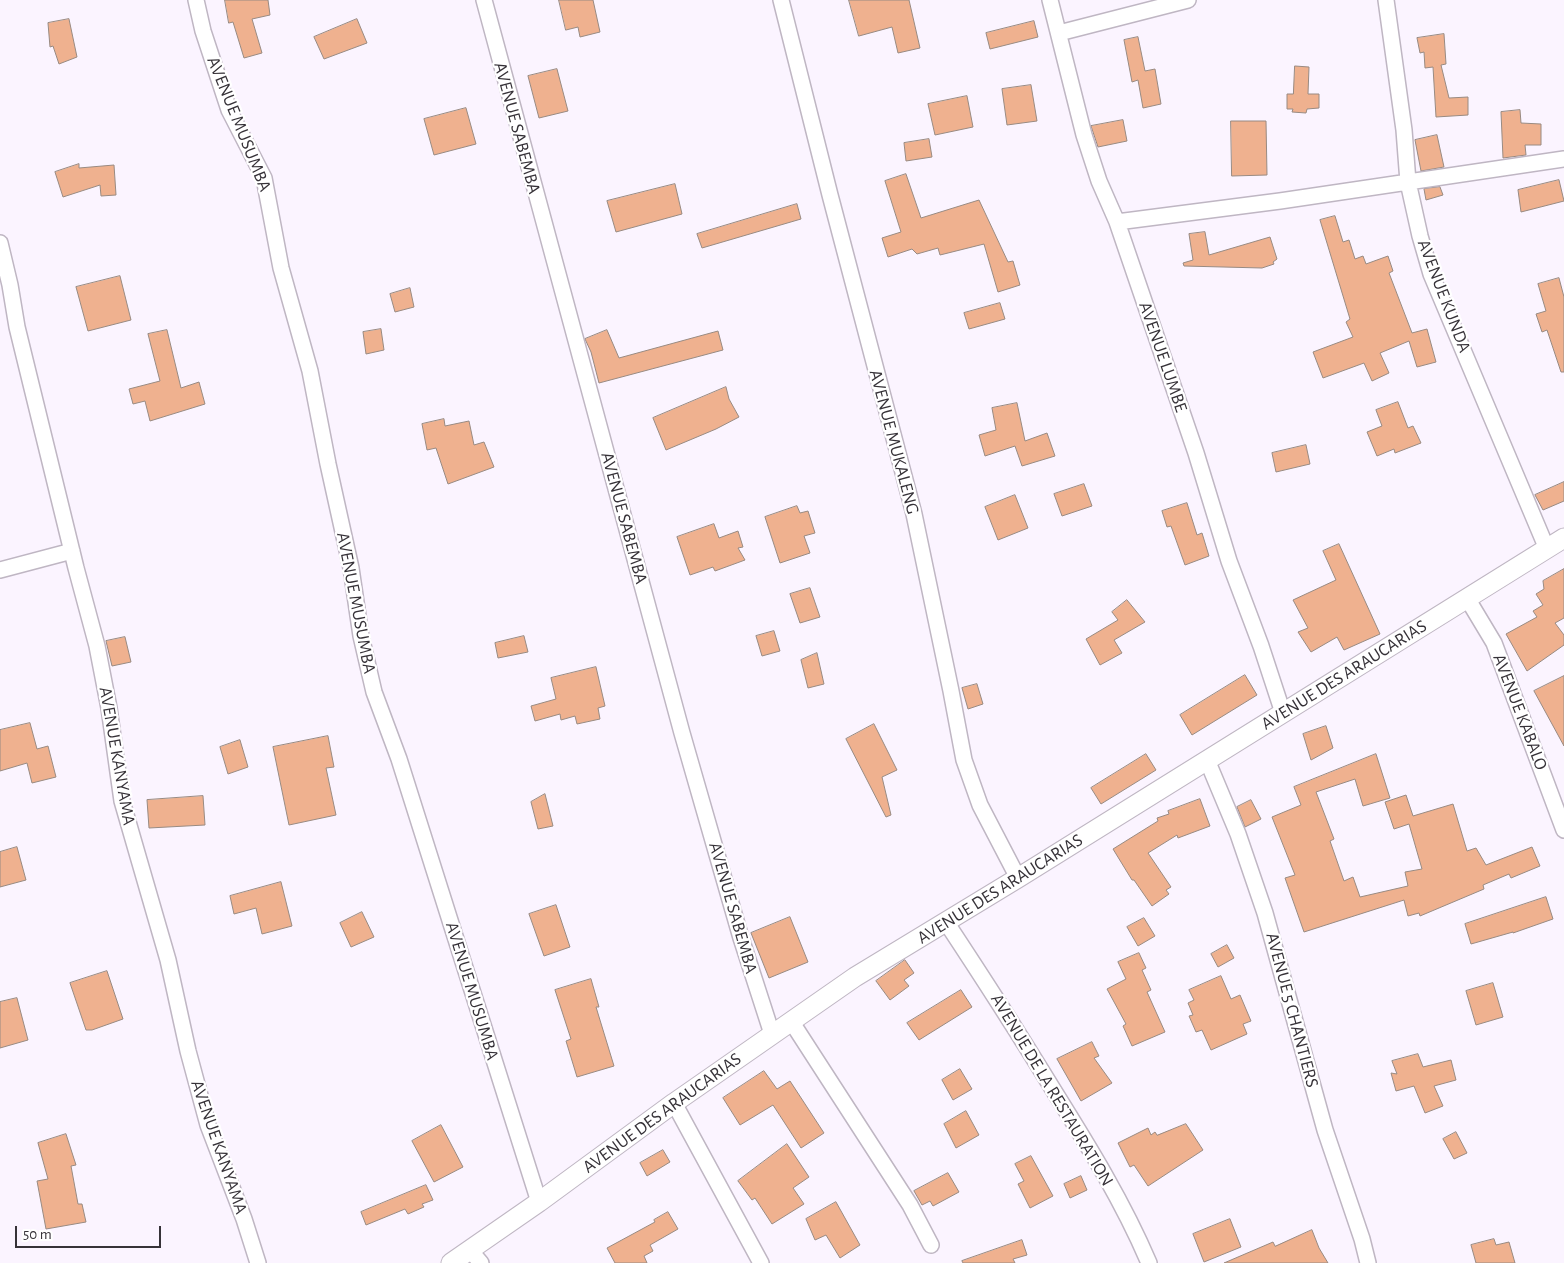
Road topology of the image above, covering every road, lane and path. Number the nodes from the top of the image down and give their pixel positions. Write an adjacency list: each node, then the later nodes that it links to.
1 (196, 0): 25 (street, AVENUE MUSUMBA)
2 (484, 0): 23 (street, AVENUE SABEMBA)
3 (781, 0): 20 (street, AVENUE MUKALENG)
4 (1050, 0): 7 (street, AVENUE LUMBE)
5 (1188, 0): 7 (street)
6 (1386, 0): 9 (street, AVENUE KUNDA)
7 (1059, 33): 10 (street, AVENUE LUMBE)
8 (1564, 159): 9 (street)
9 (1408, 182): 10 (street); 13 (street, AVENUE KUNDA)
10 (1117, 222): 17 (street, AVENUE LUMBE)
11 (0, 243): 14 (street, AVENUE KANYAMA)
12 (1564, 538): 13 (street, AVENUE DES ARAUCARIAS)
13 (1547, 549): 16 (street, AVENUE DES ARAUCARIAS)
14 (72, 551): 15 (street); 28 (street, AVENUE KANYAMA)
15 (0, 570)
16 (1467, 598): 17 (street, AVENUE DES ARAUCARIAS); 19 (street, AVENUE KABALO)
17 (1283, 713): 18 (street, AVENUE DES ARAUCARIAS)
18 (1207, 760): 20 (street, AVENUE DES ARAUCARIAS); 32 (street, AVENUE 5 CHANTIERS)
19 (1564, 830)
20 (1018, 878): 21 (street, AVENUE DES ARAUCARIAS)
21 (946, 922): 22 (street, AVENUE DES ARAUCARIAS); 31 (street, AVENUE DE LA RESTAURATION)
22 (791, 1021): 23 (street, AVENUE DES ARAUCARIAS); 26 (street)
23 (772, 1034): 24 (street, AVENUE DES ARAUCARIAS)
24 (674, 1103): 25 (street, AVENUE DES ARAUCARIAS); 30 (street)
25 (539, 1202): 27 (street, AVENUE DES ARAUCARIAS)
26 (932, 1245)
27 (476, 1257): 29 (street, AVENUE DES ARAUCARIAS)
28 (258, 1263)
29 (451, 1263)
30 (761, 1263)
31 (1149, 1263)
32 (1368, 1263)

